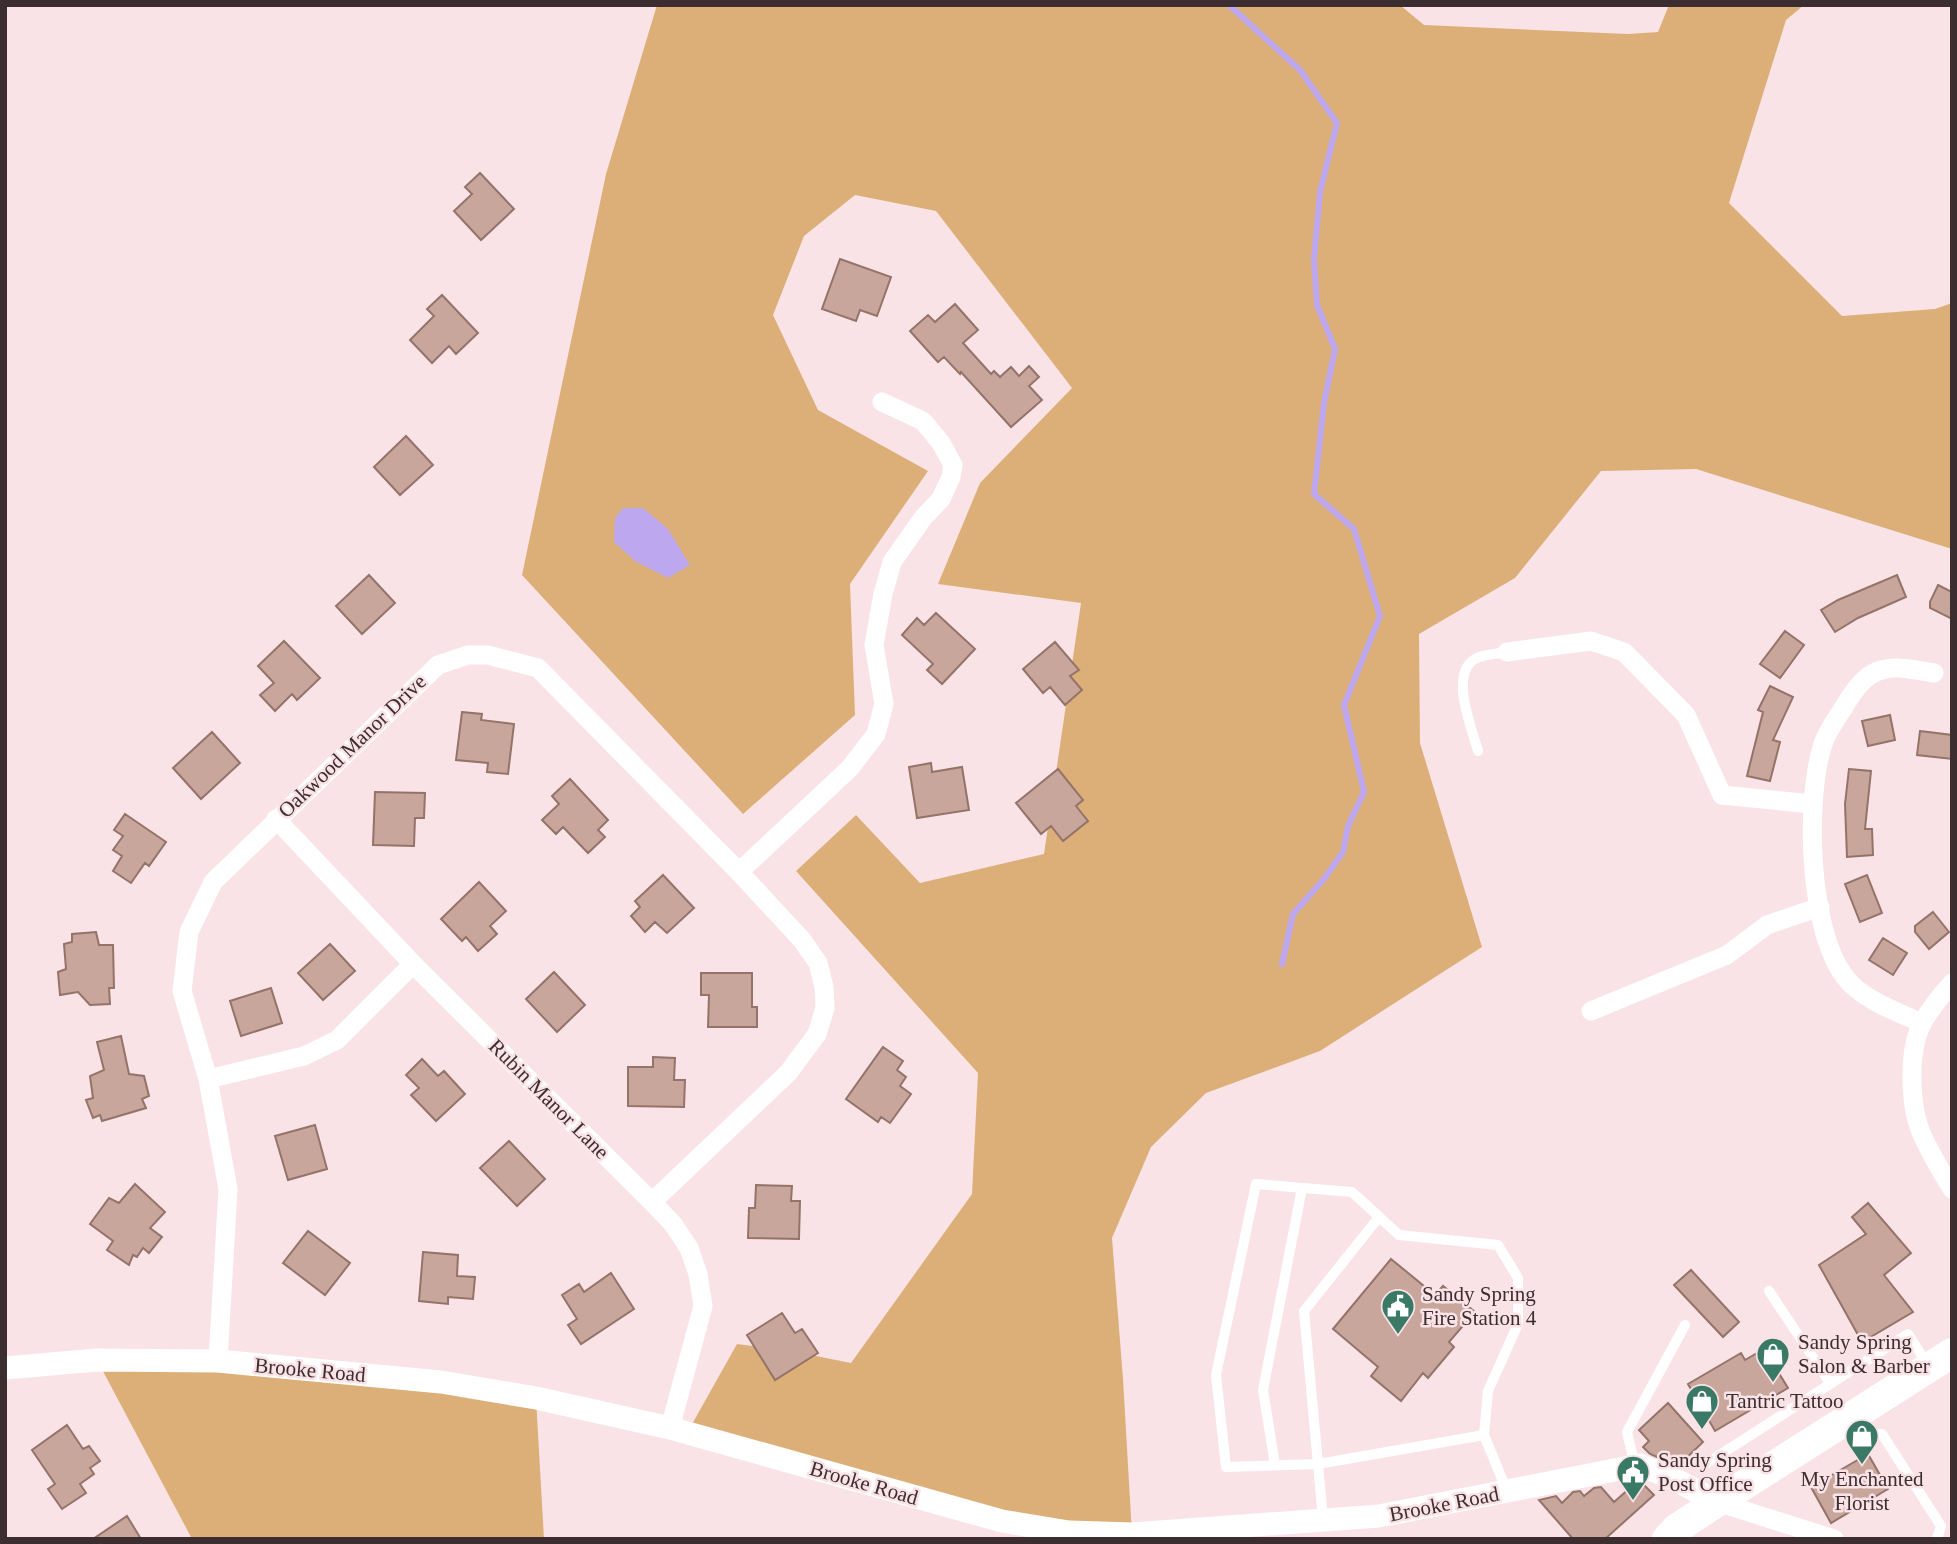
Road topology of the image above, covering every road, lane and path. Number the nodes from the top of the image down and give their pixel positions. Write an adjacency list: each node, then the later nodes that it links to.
1 (882, 402): 7 (street)
2 (1507, 652): 4 (lane); 5 (street)
3 (1934, 673): 5 (street)
4 (1478, 751)
5 (1812, 804): 8 (street)
6 (276, 819): 7 (street, Oakwood Manor Drive); 9 (street, Rubin Manor Lane); 13 (street, Oakwood Manor Drive)
7 (739, 872): 16 (street, Oakwood Manor Drive)
8 (1820, 907): 11 (street); 12 (street)
9 (414, 964): 13 (street); 16 (street, Rubin Manor Lane)
10 (1952, 983): 12 (street)
11 (1591, 1011)
12 (1922, 1023): 15 (street)
13 (208, 1079): 21 (street, Oakwood Manor Drive)
14 (1303, 1188): 17 (lane); 28 (lane); 28 (lane)
15 (1952, 1189)
16 (652, 1202): 25 (street, Rubin Manor Lane)
17 (1379, 1217): 26 (lane); 27 (lane)
18 (1769, 1291): 23 (lane)
19 (1685, 1325): 30 (lane)
20 (1940, 1360): 23 (lane); 24 (main road)
21 (218, 1361): 22 (street, Brooke Road); 25 (street, Brooke Road)
22 (5, 1368)
23 (1830, 1384): 29 (lane)
24 (1848, 1419): 32 (main road); 36 (lane)
25 (670, 1428): 33 (street, Brooke Road)
26 (1484, 1435): 27 (lane); 31 (lane)
27 (1318, 1464): 28 (lane); 33 (lane)
28 (1275, 1465)
29 (1704, 1465)
30 (1634, 1466): 31 (street, Brooke Road); 32 (street, Brooke Road)
31 (1508, 1491): 33 (street, Brooke Road)
32 (1717, 1502): 34 (main road); 35 (street)
33 (1323, 1521)
34 (1667, 1539)
35 (1834, 1539)
36 (1937, 1539)

